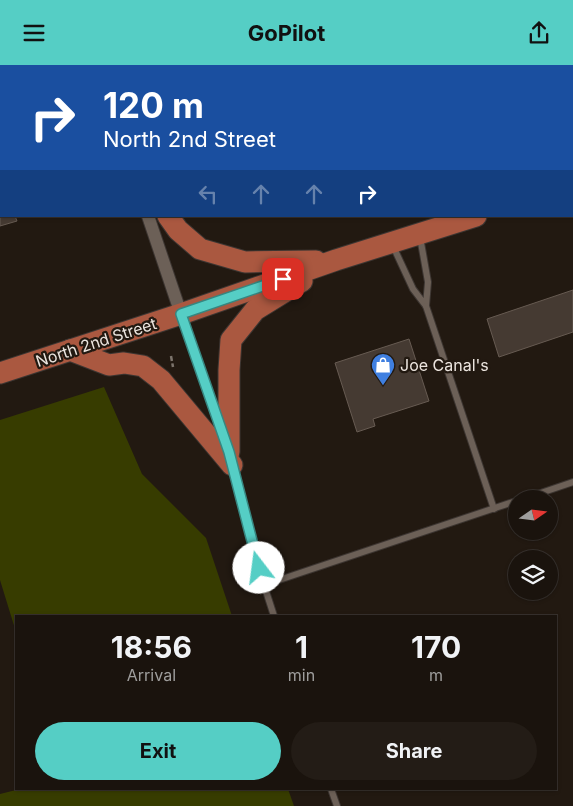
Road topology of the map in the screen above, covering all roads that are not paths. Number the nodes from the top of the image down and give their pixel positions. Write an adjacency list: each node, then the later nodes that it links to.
1 (148, 217): 8 (street)
2 (169, 217): 6 (main road)
3 (473, 217): 4 (main road, North 2nd Street)
4 (420, 235): 5 (main road, North 2nd Street); 7 (lane)
5 (392, 243): 6 (main road, North 2nd Street); 7 (lane)
6 (336, 260): 8 (main road, North 2nd Street); 11 (main road)
7 (426, 306): 15 (lane)
8 (181, 314): 9 (main road, North 2nd Street); 11 (lane)
9 (70, 350): 10 (main road, North 2nd Street); 11 (main road)
10 (0, 373)
11 (230, 459): 16 (lane)
12 (573, 482): 13 (lane)
13 (550, 490)
14 (508, 504): 15 (lane)
15 (494, 509): 16 (lane)
16 (264, 585): 17 (lane)
17 (274, 615)
18 (331, 790): 19 (lane)
19 (337, 806)

